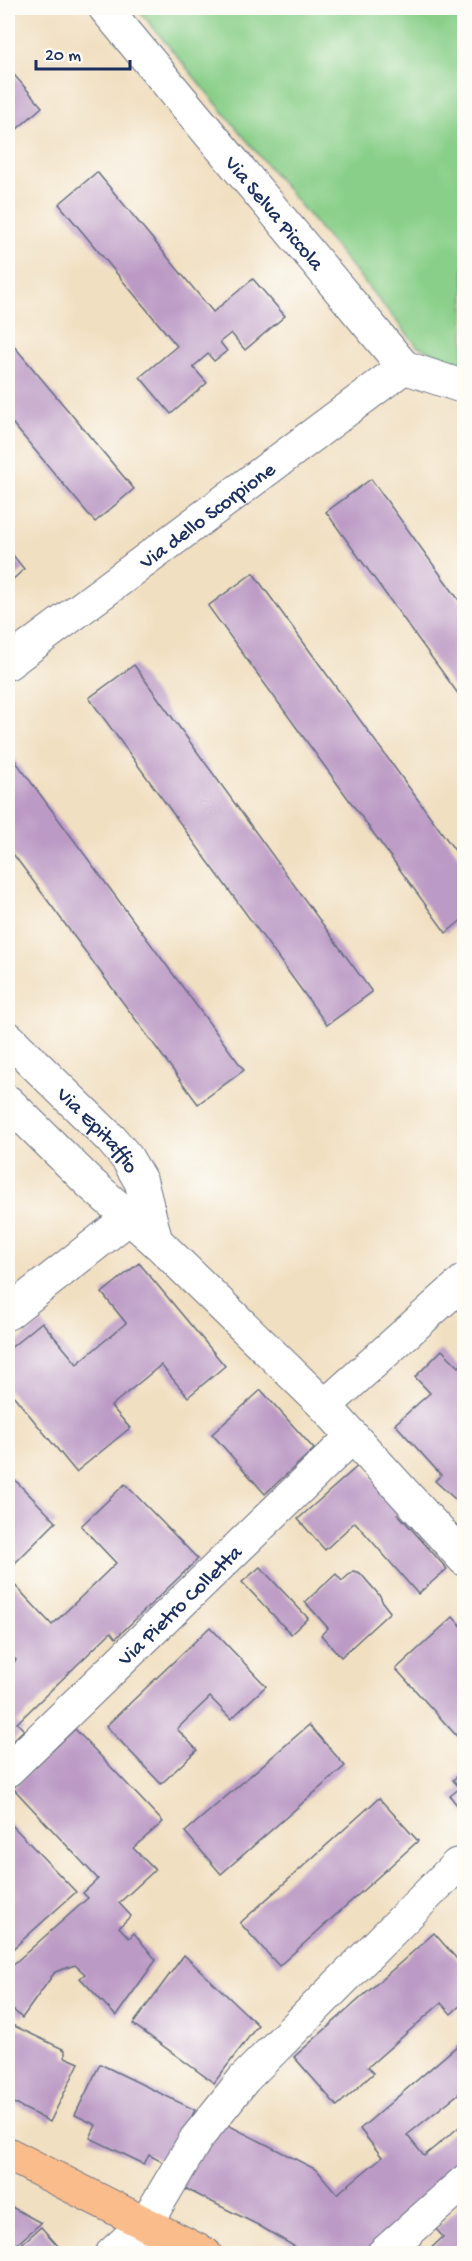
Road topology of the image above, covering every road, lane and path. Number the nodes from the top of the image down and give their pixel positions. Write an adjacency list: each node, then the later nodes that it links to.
1 (105, 8): 2 (street, Via Selva Piccola)
2 (404, 367): 3 (street); 4 (street, Via dello Scorpione)
3 (465, 387)
4 (8, 663)
5 (8, 1038): 7 (street, Via Epitaffio)
6 (8, 1102): 7 (street, Via Epitaffio)
7 (138, 1211): 9 (street); 10 (street, Via Epitaffio)
8 (465, 1281): 10 (street)
9 (8, 1313)
10 (325, 1406): 11 (street, Via Epitaffio)
11 (352, 1437): 12 (street, Via Epitaffio); 13 (street, Via Pietro Colletta)
12 (465, 1559)
13 (8, 1770)
14 (457, 1865): 17 (street)
15 (8, 2154): 17 (main road)
16 (465, 2182): 20 (street)
17 (146, 2223): 18 (street); 19 (main road)
18 (112, 2253)
19 (205, 2253)
20 (383, 2253)

